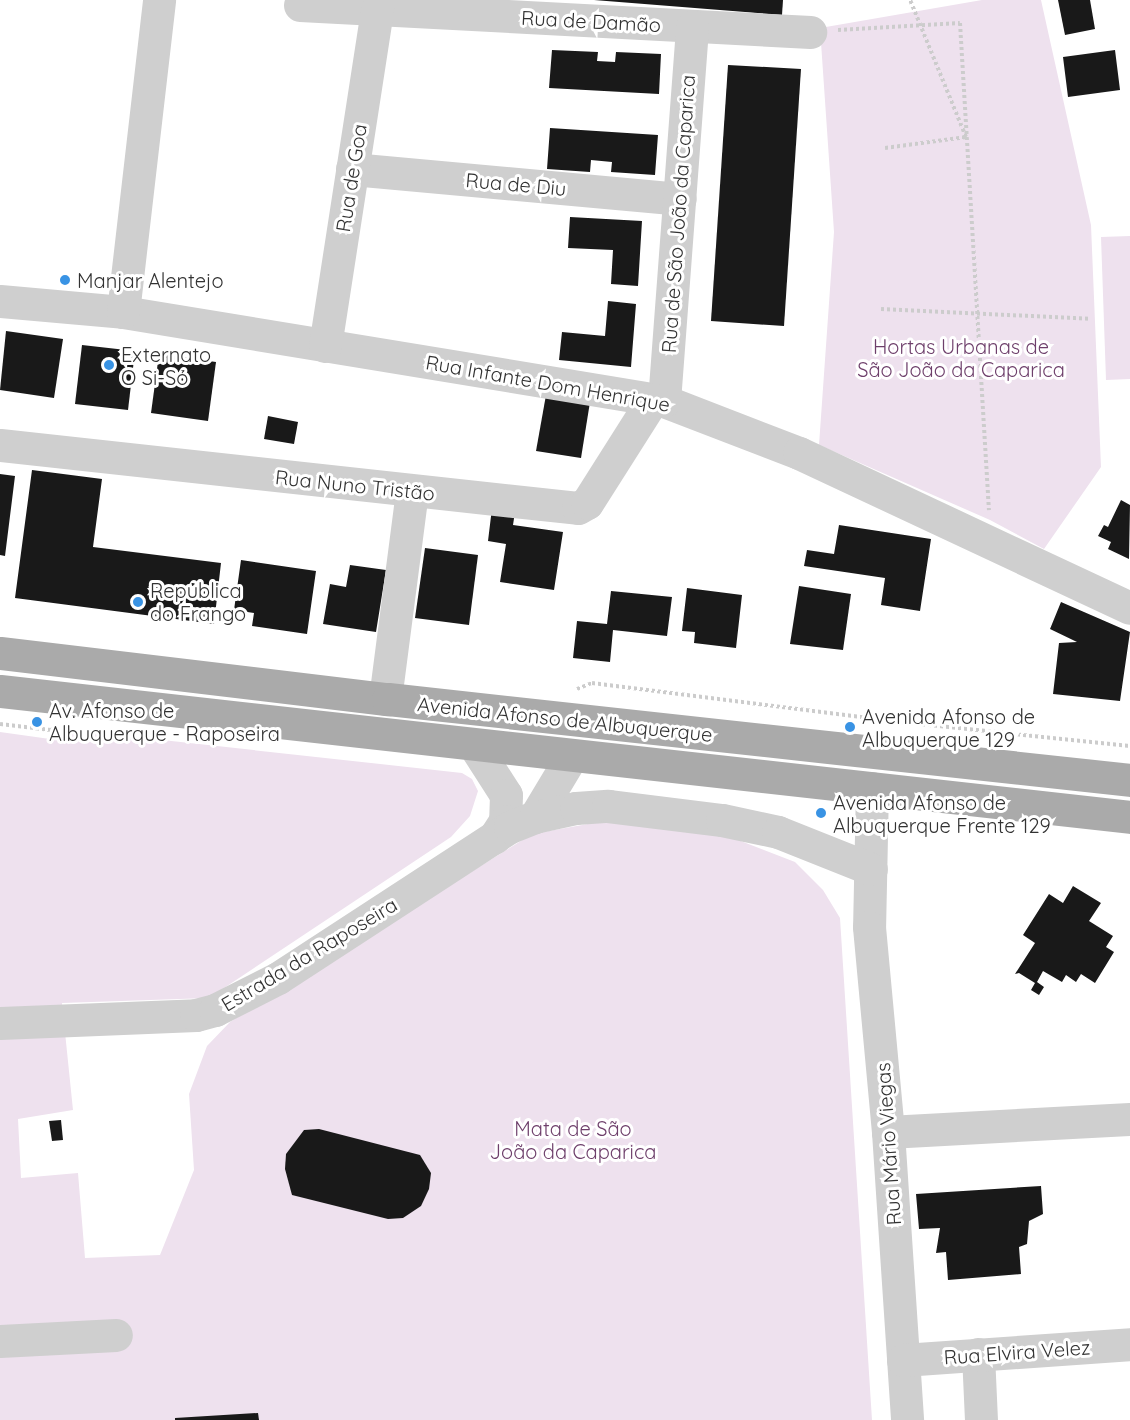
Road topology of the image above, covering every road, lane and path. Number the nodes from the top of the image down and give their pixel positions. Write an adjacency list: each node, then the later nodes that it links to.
1 (159, 0): 13 (street)
2 (910, 0): 7 (path)
3 (300, 5): 4 (street, Rua de Damão)
4 (377, 9): 5 (street, Rua de Damão); 9 (street, Rua de Goa)
5 (692, 27): 6 (street, Rua de Damão); 10 (street, Rua de São João da Caparica)
6 (810, 32): 7 (path)
7 (966, 136): 8 (path); 14 (path)
8 (885, 148)
9 (352, 170): 10 (street, Rua de Diu); 16 (street, Rua de Goa)
10 (680, 199): 17 (street, Rua de São João da Caparica)
11 (0, 301): 13 (street, Rua Infante Dom Henrique)
12 (881, 309): 14 (path)
13 (123, 312): 16 (street, Rua Infante Dom Henrique)
14 (977, 314): 15 (path); 20 (path)
15 (1090, 319)
16 (326, 346): 17 (street, Rua Infante Dom Henrique)
17 (658, 400): 19 (street, Rua Nuno Tristão); 21 (street, Rua Infante Dom Henrique)
18 (0, 445): 19 (street, Rua Nuno Tristão)
19 (412, 491): 24 (street)
20 (990, 520)
21 (1130, 608)
22 (0, 653): 24 (main road, Avenida Afonso de Albuquerque)
23 (0, 691): 25 (main road, Avenida Afonso de Albuquerque)
24 (385, 699): 27 (main road, Avenida Afonso de Albuquerque)
25 (474, 745): 26 (main road, Avenida Afonso de Albuquerque); 31 (street)
26 (571, 757): 28 (main road, Avenida Afonso de Albuquerque); 29 (street)
27 (1130, 780)
28 (872, 788): 30 (main road, Avenida Afonso de Albuquerque); 32 (street, Rua Mário Viegas)
29 (535, 817): 31 (street, Estrada da Raposeira); 32 (street)
30 (1130, 817)
31 (494, 838): 33 (street, Estrada da Raposeira)
32 (871, 869): 35 (street, Rua Mário Viegas)
33 (0, 1023)
34 (1130, 1119): 35 (street)
35 (888, 1132): 40 (street, Rua Mário Viegas)
36 (116, 1335): 37 (street)
37 (0, 1341)
38 (1130, 1344): 39 (street, Rua Elvira Velez)
39 (978, 1354): 40 (street, Rua Elvira Velez); 42 (street)
40 (903, 1360): 41 (street, Rua Mário Viegas)
41 (907, 1420)
42 (981, 1420)

